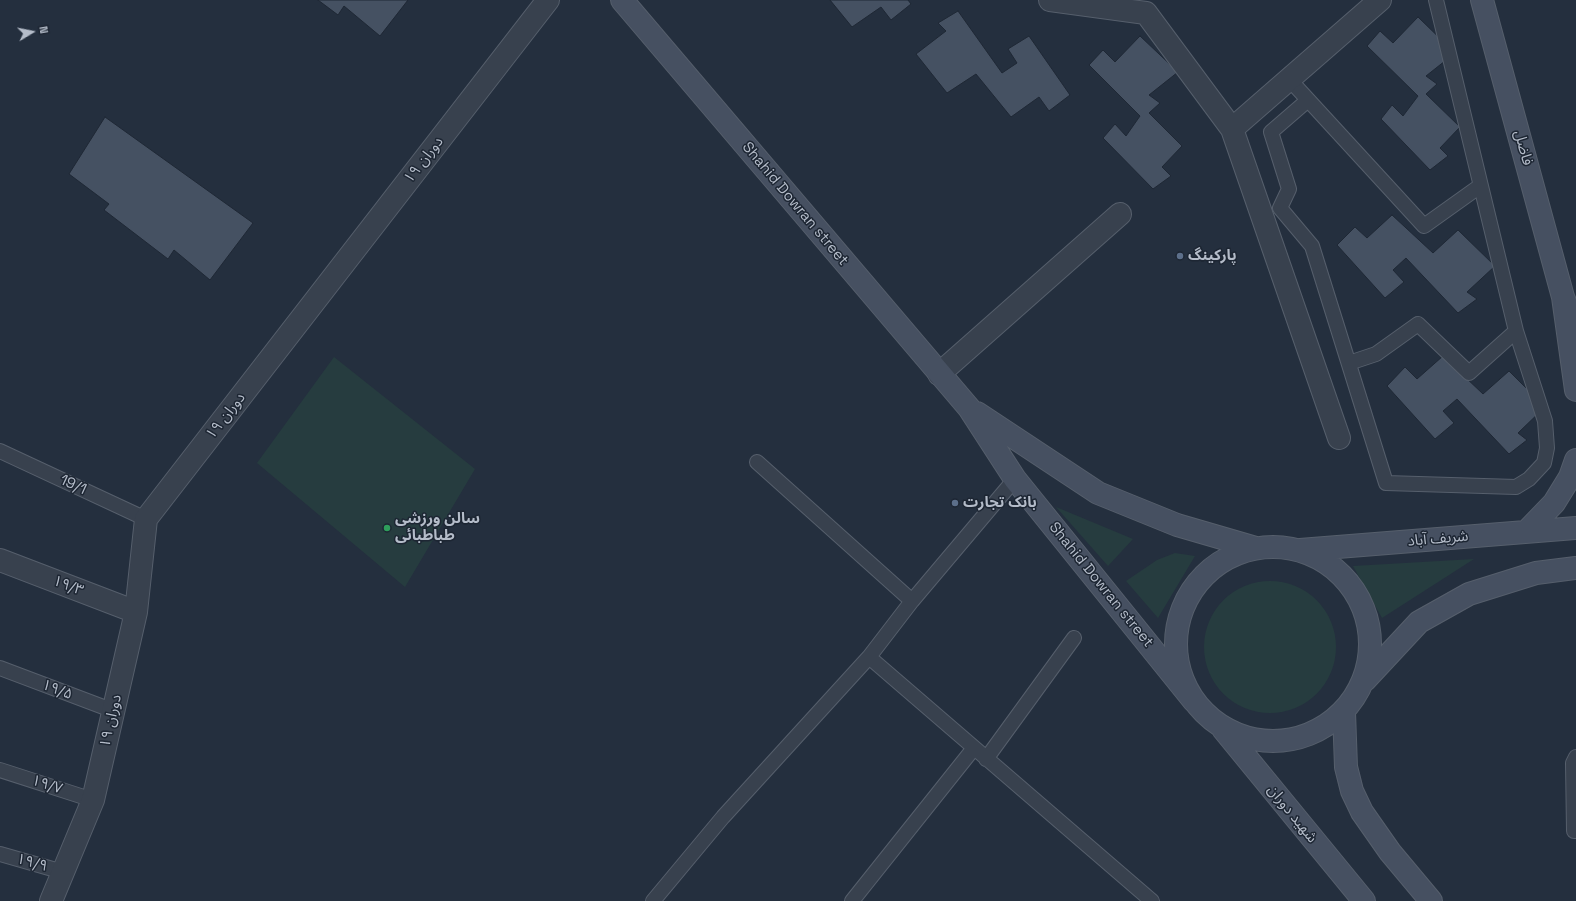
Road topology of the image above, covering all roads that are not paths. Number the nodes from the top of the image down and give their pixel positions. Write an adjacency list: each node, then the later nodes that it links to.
1 (548, 0): 25 (street, دوران ۱۹)
2 (622, 0): 17 (main road, Shahid Dowran street)
3 (1050, 0): 7 (street)
4 (1380, 0): 8 (street)
5 (1436, 0): 11 (lane)
6 (1482, 0): 13 (main road, فاضل)
7 (1153, 6): 10 (street)
8 (1289, 79): 9 (lane); 10 (street)
9 (1308, 100): 11 (lane); 16 (lane)
10 (1232, 129): 20 (street)
11 (1480, 186): 15 (lane)
12 (1120, 214): 17 (street)
13 (1563, 297): 14 (main road); 18 (main road)
14 (1576, 329)
15 (1516, 331): 16 (lane); 16 (lane)
16 (1349, 363)
17 (939, 374): 19 (main road, Shahid Dowran street)
18 (1576, 390)
19 (969, 408): 24 (main road, Shahid Dowran street); 28 (main road, Shahid Dowran street)
20 (1339, 438)
21 (0, 451): 25 (lane, 19/1)
22 (1576, 460): 27 (main road)
23 (757, 462): 32 (lane)
24 (1015, 479): 32 (lane); 38 (main road, Shahid Dowran street)
25 (146, 519): 33 (street, دوران ۱۹)
26 (1576, 528): 27 (main road, شریف آباد)
27 (1526, 532): 29 (main road, شریف آباد)
28 (1256, 548): 29 (main road); 38 (main road)
29 (1299, 550): 37 (main road)
30 (0, 560): 33 (street, ۱۹/۳)
31 (1576, 568): 37 (main road)
32 (912, 601): 35 (lane)
33 (136, 612): 39 (street, دوران ۱۹)
34 (1074, 638): 44 (lane)
35 (869, 657): 42 (lane); 51 (lane)
36 (0, 668): 39 (lane, ۱۹/۵)
37 (1364, 681): 40 (main road)
38 (1194, 701): 41 (main road)
39 (114, 711): 46 (street, دوران ۱۹)
40 (1344, 712): 41 (main road); 55 (main road)
41 (1220, 726): 54 (main road, شهید دوران)
42 (974, 748): 44 (lane); 52 (lane)
43 (1576, 757): 47 (lane)
44 (986, 758): 53 (lane)
45 (0, 770): 46 (lane, ۱۹/۷)
46 (93, 800): 49 (street, دوران ۱۹)
47 (1576, 831)
48 (0, 854): 49 (lane, ۱۹/۹)
49 (64, 872): 50 (street, دوران ۱۹)
50 (51, 901)
51 (653, 901)
52 (852, 901)
53 (1152, 901)
54 (1364, 901)
55 (1432, 901)

